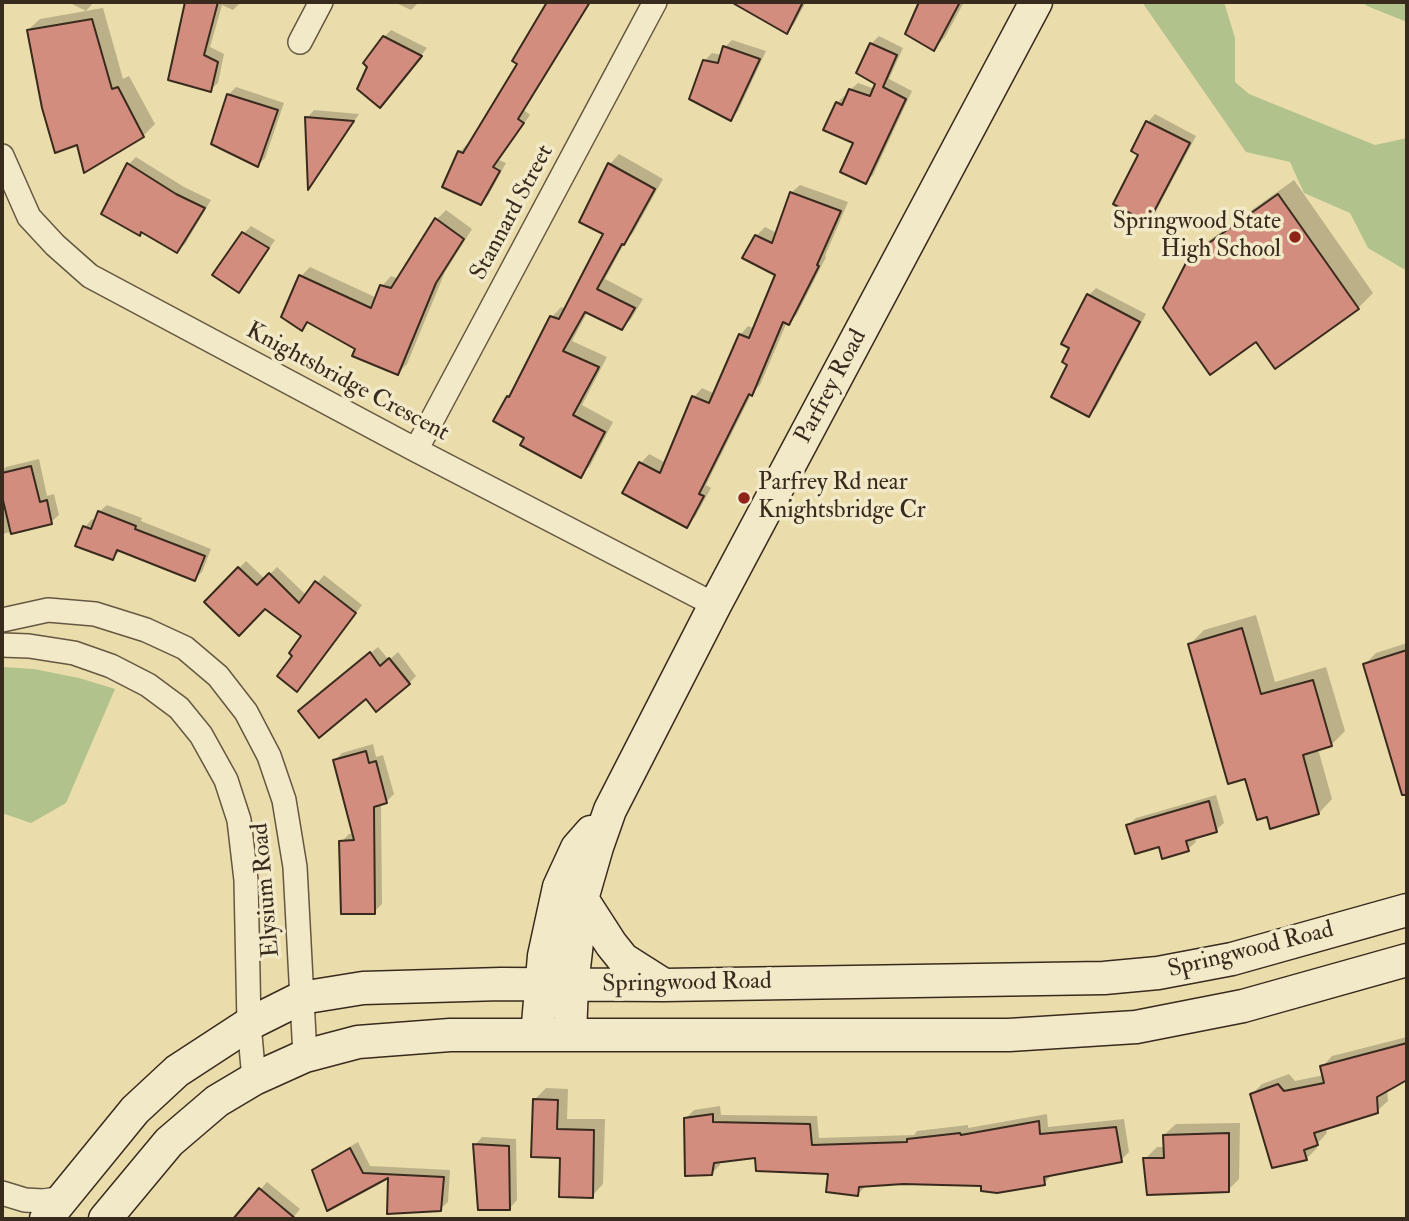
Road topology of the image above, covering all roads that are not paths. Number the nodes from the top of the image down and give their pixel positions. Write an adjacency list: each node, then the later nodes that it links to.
1 (321, 2): 4 (street)
2 (655, 2): 6 (street, Stannard Street)
3 (1036, 2): 7 (main road, Parfrey Road)
4 (300, 42)
5 (2, 156): 6 (street, Knightsbridge Crescent)
6 (416, 450): 7 (street, Knightsbridge Crescent)
7 (715, 605): 10 (main road, Parfrey Road)
8 (2, 620): 16 (street, Elysium Road)
9 (2, 645): 17 (street, Elysium Road)
10 (610, 810): 11 (main road, Parfrey Road); 14 (main road, Parfrey Road)
11 (582, 899): 14 (main road, Parfrey Road); 15 (main road)
12 (1407, 910): 15 (main road, Springwood Road)
13 (1407, 960): 19 (main road, Springwood Road)
14 (556, 985): 15 (main road, Springwood Road); 16 (main road, Springwood Road); 18 (main road, Parfrey Road); 19 (main road, Parfrey Road)
15 (664, 985)
16 (301, 998): 17 (main road, Springwood Road); 20 (street, Elysium Road)
17 (249, 1024): 21 (street, Elysium Road); 23 (main road, Springwood Road)
18 (537, 1035): 19 (main road, Springwood Road); 20 (main road, Springwood Road)
19 (570, 1035)
20 (305, 1056): 21 (main road, Springwood Road)
21 (254, 1079): 24 (main road, Springwood Road)
22 (2, 1193): 23 (street)
23 (55, 1209)
24 (105, 1219)

